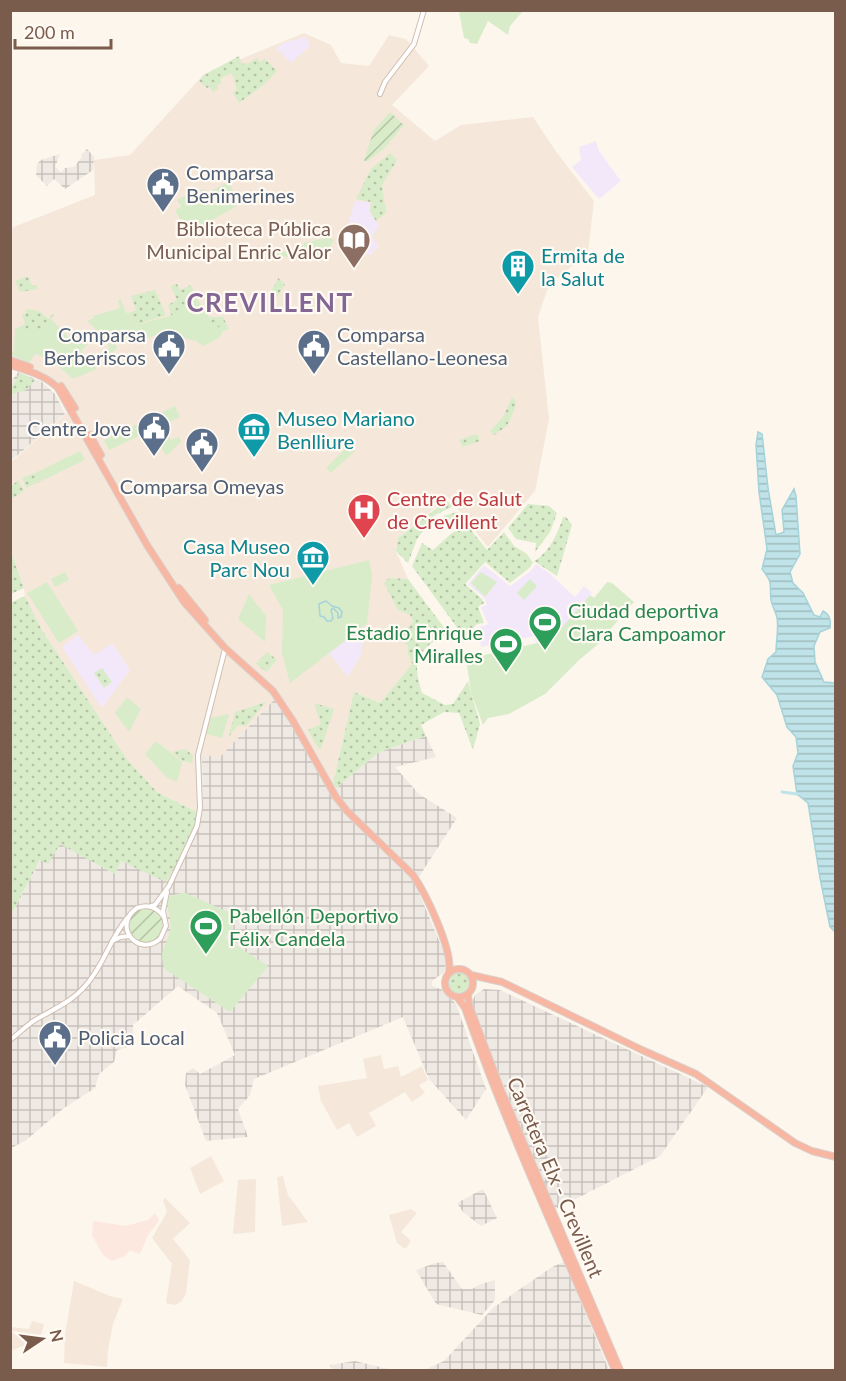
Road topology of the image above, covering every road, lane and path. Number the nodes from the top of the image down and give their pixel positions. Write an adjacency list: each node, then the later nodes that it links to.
1 (424, 10): 2 (street)
2 (380, 94)
3 (10, 363): 4 (highway)
4 (225, 645): 5 (street); 11 (highway)
5 (169, 886): 6 (street); 8 (street)
6 (151, 906): 7 (street); 8 (street)
7 (128, 917): 9 (street); 10 (street)
8 (164, 917): 9 (street)
9 (129, 936): 10 (street)
10 (111, 941): 18 (street)
11 (446, 947): 12 (highway); 13 (highway)
12 (459, 968): 13 (highway); 14 (highway)
13 (449, 972): 17 (highway)
14 (471, 975): 15 (highway); 16 (highway)
15 (495, 980): 16 (highway); 19 (highway)
16 (470, 992): 17 (highway); 21 (highway, Carretera Elx - Crevillent)
17 (457, 997): 20 (highway, Carretera Elx - Crevillent)
18 (10, 1040)
19 (836, 1156)
20 (615, 1371)
21 (620, 1371)

